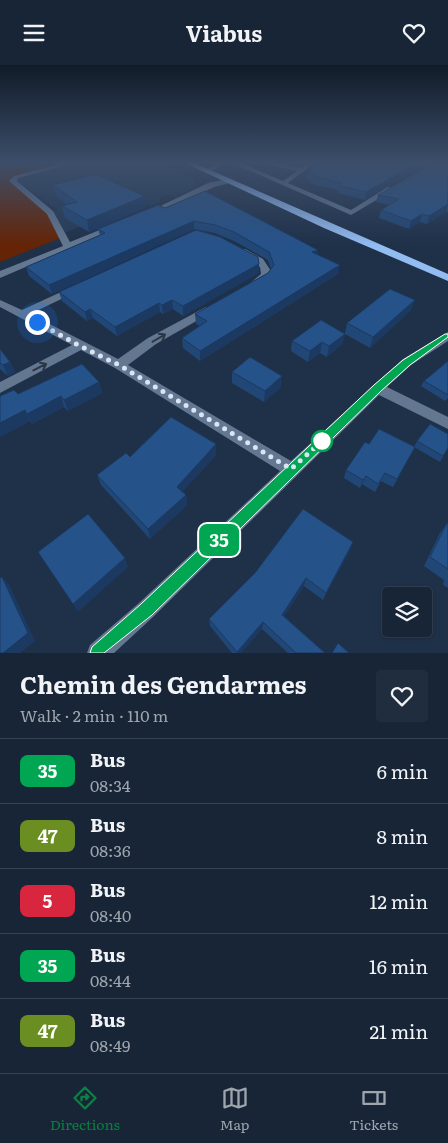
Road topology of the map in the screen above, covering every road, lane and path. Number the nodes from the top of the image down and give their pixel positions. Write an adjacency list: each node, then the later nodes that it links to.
1 (24, 190): 8 (street)
2 (199, 190): 6 (street)
3 (249, 190): 11 (main road)
4 (298, 190): 5 (street)
5 (391, 190)
6 (140, 217)
7 (122, 224): 8 (street)
8 (68, 247): 10 (street)
9 (235, 247): 13 (street)
10 (0, 275)
11 (448, 278)
12 (84, 285): 16 (street)
13 (245, 289)
14 (0, 303): 16 (street)
15 (220, 303): 19 (street, one-way to 15)
16 (22, 314): 18 (street)
17 (448, 337): 21 (street)
18 (80, 346): 19 (street); 20 (street, one-way to 18)
19 (119, 365): 23 (street)
20 (0, 388)
21 (377, 388): 22 (street); 23 (street)
22 (448, 423)
23 (291, 469): 24 (street)
24 (98, 653)

